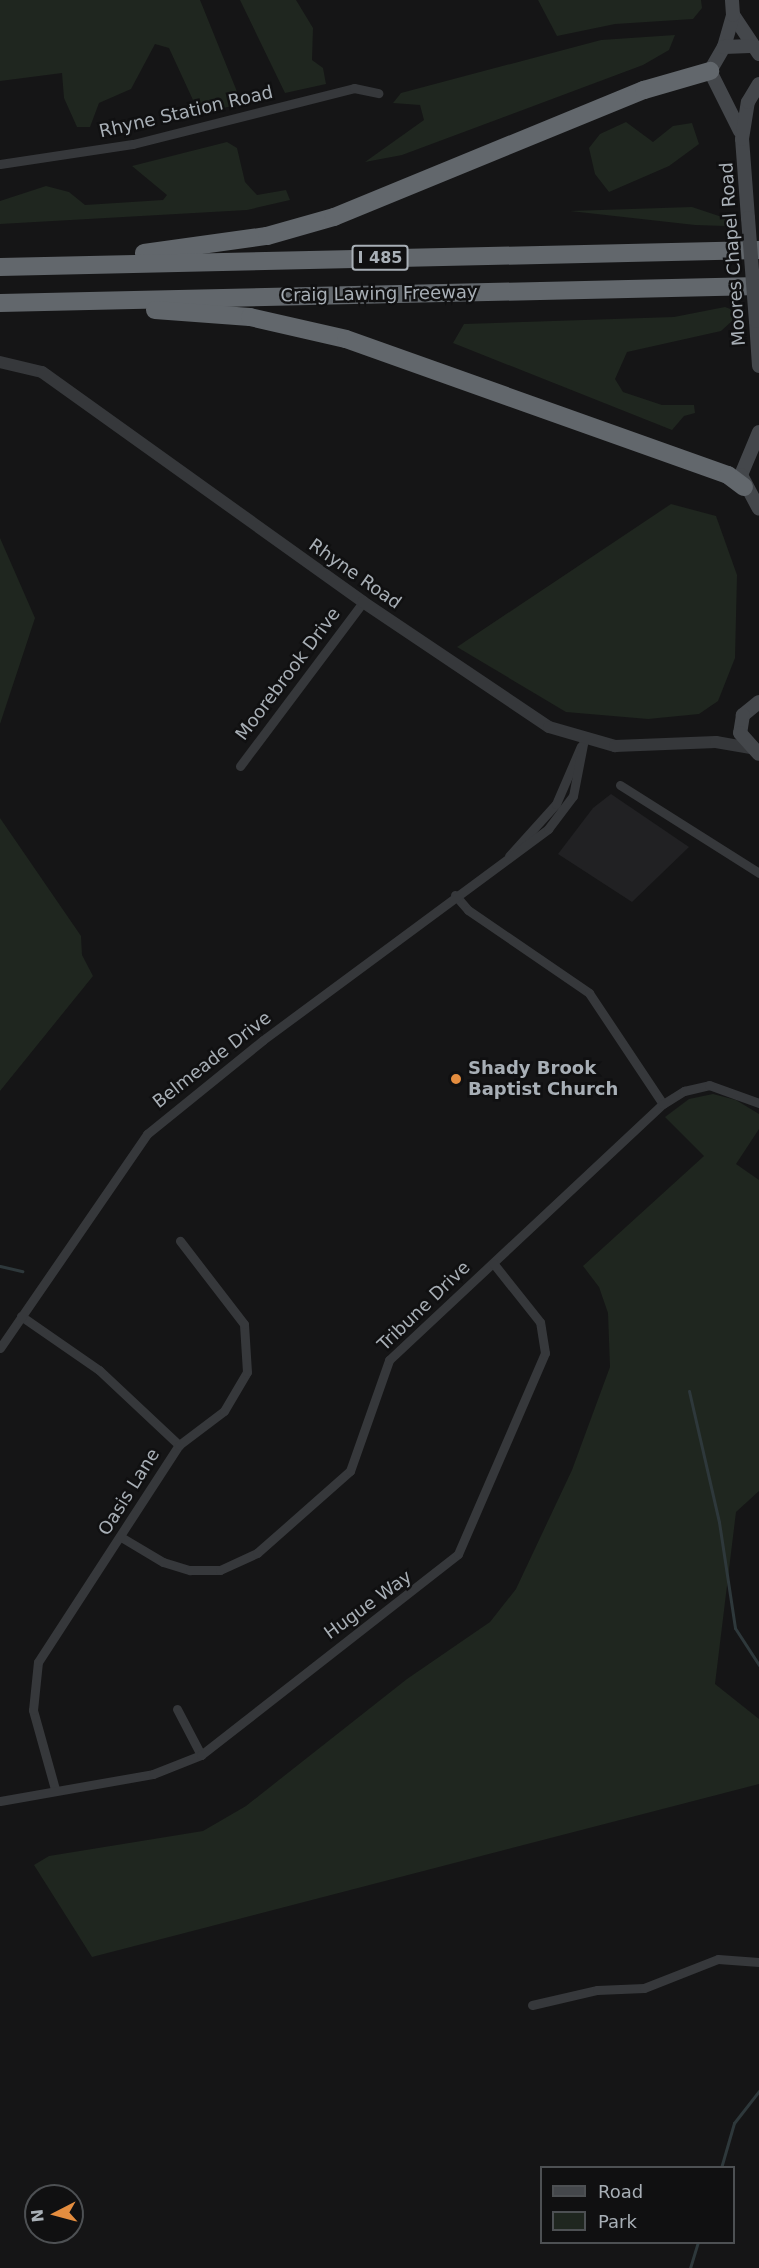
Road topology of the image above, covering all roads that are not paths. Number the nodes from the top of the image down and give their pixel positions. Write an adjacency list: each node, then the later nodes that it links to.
1 (732, 0): 2 (main road)
2 (733, 15): 3 (main road); 4 (main road)
3 (724, 47): 4 (main road); 5 (main road)
4 (754, 50)
5 (710, 71): 8 (main road, Moores Chapel Road); 11 (highway)
6 (759, 84): 8 (main road, Moores Chapel Road)
7 (378, 93): 9 (street, Rhyne Station Road)
8 (742, 139): 16 (main road, Moores Chapel Road, bridge)
9 (0, 164)
10 (759, 250): 11 (highway, Craig Lawing Freeway / I 485)
11 (0, 267)
12 (759, 286): 13 (highway, Craig Lawing Freeway / I 485)
13 (30, 302): 14 (highway, Craig Lawing Freeway / I 485); 18 (highway)
14 (0, 303)
15 (0, 362): 19 (street, Rhyne Road)
16 (759, 366)
17 (759, 432): 18 (main road)
18 (754, 499)
19 (363, 602): 22 (street, Rhyne Road); 25 (street, Moorebrook Drive)
20 (759, 696): 21 (main road)
21 (750, 708): 23 (street); 24 (main road)
22 (584, 739): 23 (street, Rhyne Road); 28 (street, Belmeade Drive)
23 (716, 742): 24 (street, Rhyne Road)
24 (754, 751)
25 (240, 766)
26 (620, 785): 27 (street)
27 (759, 873)
28 (456, 895): 30 (street); 33 (street, Belmeade Drive)
29 (759, 1103): 30 (street, Tribune Drive)
30 (663, 1104): 32 (street, Tribune Drive)
31 (180, 1240): 35 (street, Oasis Lane)
32 (493, 1263): 36 (street, Tribune Drive); 38 (street, Hugue Way)
33 (21, 1316): 34 (street, Belmeade Drive); 35 (street)
34 (0, 1348)
35 (179, 1445): 36 (street, Oasis Lane)
36 (121, 1537): 39 (street, Oasis Lane)
37 (177, 1708): 38 (street)
38 (201, 1755): 39 (street, Hugue Way)
39 (55, 1789): 40 (street, Hugue Way)
40 (0, 1801)
41 (759, 1962): 42 (street)
42 (532, 2005)

